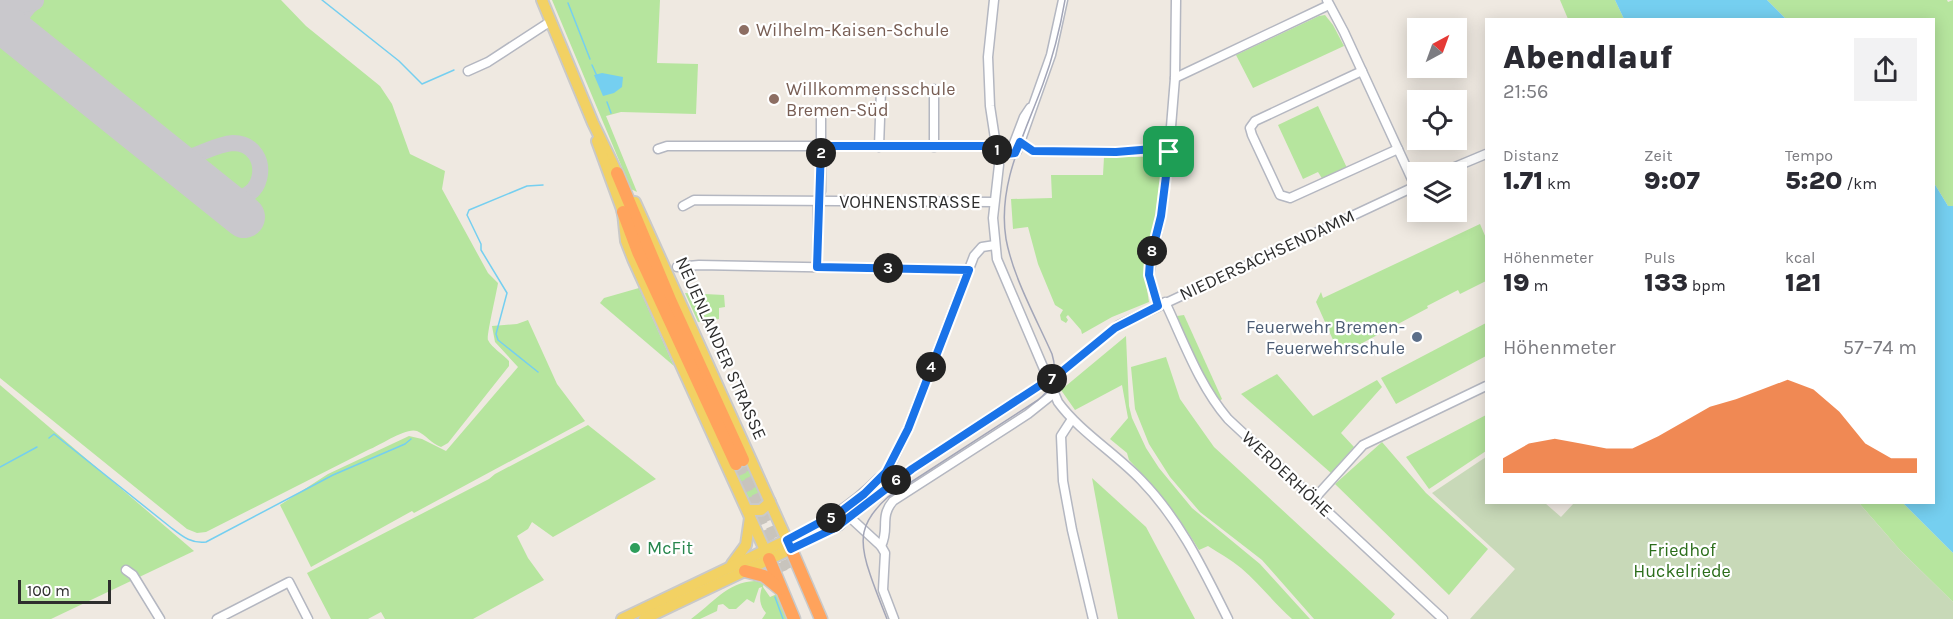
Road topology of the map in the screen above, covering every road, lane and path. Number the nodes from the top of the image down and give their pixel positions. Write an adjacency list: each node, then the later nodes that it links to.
1 (542, 0): 6 (main road, NEUENLANDER STRASSE)
2 (994, 0): 21 (street)
3 (1063, 0): 12 (street)
4 (1176, 0): 9 (street, WERDERHÖHE)
5 (1328, 2): 8 (street, NIEDERSACHSENDAMM); 9 (street)
6 (551, 21): 7 (street); 14 (main road, NEUENLANDER STRASSE)
7 (468, 71)
8 (1362, 71): 20 (street, NIEDERSACHSENDAMM); 20 (street)
9 (1175, 78): 22 (street, WERDERHÖHE)
10 (934, 89): 18 (street)
11 (881, 90): 17 (street)
12 (1034, 102): 15 (street); 23 (street)
13 (821, 114): 16 (street)
14 (593, 123): 27 (main road, NEUENLANDER STRASSE); 32 (main road, NEUENLANDER STRASSE)
15 (1020, 142): 22 (street); 23 (street)
16 (821, 146): 17 (street); 19 (street); 29 (street)
17 (879, 147): 18 (street)
18 (934, 147): 21 (street)
19 (658, 149)
20 (1398, 150): 26 (street, NIEDERSACHSENDAMM)
21 (997, 151): 23 (street); 30 (street)
22 (1169, 152): 37 (street, WERDERHÖHE)
23 (1008, 154)
24 (1485, 154): 25 (street)
25 (1467, 162)
26 (1407, 168)
27 (617, 174): 32 (highway, NEUENLANDER STRASSE); 45 (main road, NEUENLANDER STRASSE)
28 (1407, 189): 37 (street, NIEDERSACHSENDAMM)
29 (818, 200): 30 (street, VOHNENSTRASSE); 31 (street, VOHNENSTRASSE); 35 (street)
30 (994, 202): 33 (street)
31 (683, 206)
32 (623, 212): 48 (main road, NEUENLANDER STRASSE)
33 (994, 245): 36 (street); 38 (street)
34 (676, 267): 35 (street)
35 (817, 267): 36 (street)
36 (969, 270): 43 (street)
37 (1162, 304): 38 (street, NIEDERSACHSENDAMM); 44 (street, WERDERHÖHE)
38 (1048, 380): 40 (street); 42 (street, NIEDERSACHSENDAMM)
39 (1485, 386): 44 (street)
40 (1053, 394): 41 (street); 51 (street)
41 (1072, 419): 67 (street); 68 (street)
42 (912, 469): 43 (street, NIEDERSACHSENDAMM); 46 (street, NIEDERSACHSENDAMM)
43 (886, 472): 46 (street); 47 (street)
44 (1314, 499): 69 (street, WERDERHÖHE)
45 (770, 502): 48 (main road); 50 (main road, NEUENLANDER STRASSE)
46 (864, 504): 49 (street)
47 (843, 510): 49 (street); 50 (street)
48 (749, 513): 50 (main road); 52 (main road, NEUENLANDER STRASSE); 53 (main road)
49 (849, 518): 50 (street); 51 (street)
50 (785, 545): 52 (main road); 65 (highway)
51 (881, 546): 66 (street)
52 (767, 555): 53 (main road); 55 (main road); 56 (highway)
53 (730, 566): 61 (main road)
54 (126, 570): 58 (street)
55 (745, 571): 56 (highway); 57 (main road)
56 (781, 589): 62 (highway)
57 (646, 618)
58 (160, 619)
59 (217, 619): 60 (street)
60 (308, 619)
61 (622, 619)
62 (794, 619)
63 (802, 619): 64 (highway)
64 (812, 619)
65 (821, 619)
66 (894, 619)
67 (1093, 619)
68 (1228, 619)
69 (1443, 619)

